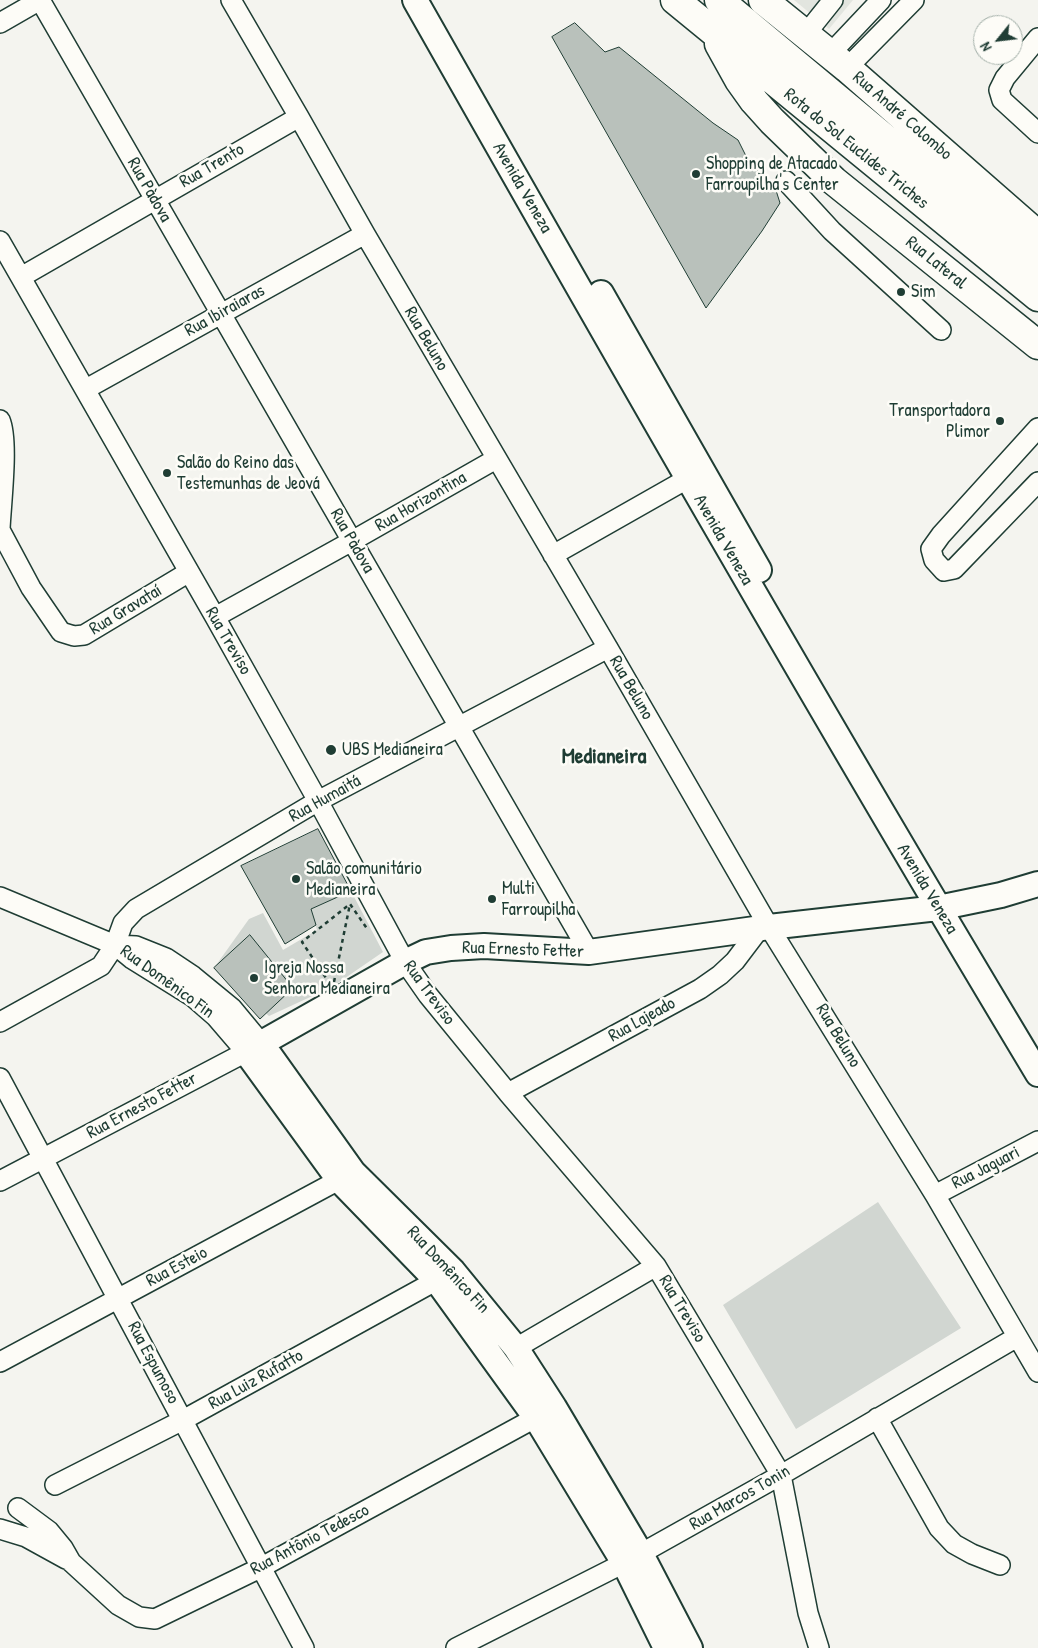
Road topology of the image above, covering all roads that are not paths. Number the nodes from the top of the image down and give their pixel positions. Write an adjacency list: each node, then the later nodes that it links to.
1 (40, 0): 12 (street); 22 (street, Rua Pàdova)
2 (231, 0): 18 (street, Rua Beluno)
3 (416, 0): 17 (main road, Avenida Veneza)
4 (433, 0): 17 (main road, Avenida Veneza)
5 (676, 0): 13 (highway, Rota do Sol Euclides Triches)
6 (719, 0): 16 (highway, Rota do Sol Euclides Triches)
7 (763, 0): 15 (highway, Rua André Colombo)
8 (833, 0): 15 (street)
9 (865, 0): 15 (street)
10 (881, 0): 15 (street)
11 (914, 0): 15 (street)
12 (0, 23)
13 (713, 32): 28 (highway, Rua Lateral); 29 (highway, Rota do Sol Euclides Triches)
14 (1038, 38): 19 (street)
15 (827, 52): 21 (highway, Rua André Colombo)
16 (802, 68): 21 (highway); 26 (highway, Rota do Sol Euclides Triches)
17 (479, 97): 35 (main road, Avenida Veneza)
18 (299, 116): 22 (street, Rua Trento); 23 (street, Rua Beluno)
19 (1038, 133)
20 (786, 181): 32 (street)
21 (977, 182): 24 (highway, Rua André Colombo)
22 (154, 199): 27 (street, Rua Trento); 31 (street, Rua Pàdova)
23 (365, 234): 31 (street, Rua Ibiraiaras); 38 (street, Rua Beluno)
24 (1038, 235)
25 (0, 240): 27 (street, Rua Treviso)
26 (1038, 266)
27 (21, 277): 34 (street, Rua Treviso)
28 (969, 290): 30 (highway); 33 (highway, Rua Lateral)
29 (1038, 297)
30 (1038, 312)
31 (220, 314): 34 (street, Rua Ibiraiaras); 42 (street, Rua Pàdova)
32 (941, 330)
33 (1038, 345)
34 (86, 389): 44 (street, Rua Treviso)
35 (654, 403): 39 (main road, Avenida Veneza); 51 (main road, Avenida Veneza)
36 (0, 420): 41 (street, Rua Gravataí)
37 (1038, 428): 40 (street)
38 (496, 459): 42 (street, Rua Horizontina); 43 (street, Rua Beluno)
39 (687, 479): 43 (street); 51 (main road, Avenida Veneza)
40 (1038, 482)
41 (0, 529): 44 (street, Rua Gravataí)
42 (352, 541): 45 (street, Rua Horizontina); 47 (street, Rua Pàdova)
43 (553, 555): 46 (street, Rua Beluno)
44 (189, 572): 45 (street, Rua Treviso)
45 (215, 617): 48 (street, Rua Treviso)
46 (608, 648): 47 (street, Rua Humaitá); 52 (street, Rua Beluno)
47 (460, 725): 48 (street, Rua Humaitá); 54 (street, Rua Pàdova)
48 (318, 802): 53 (street, Rua Humaitá); 55 (street, Rua Treviso)
49 (1038, 884): 51 (main road, Rua Ernesto Fetter)
50 (0, 897): 53 (street, Rua Domênico Fin)
51 (945, 907): 52 (main road, Rua Ernesto Fetter); 58 (main road, Avenida Veneza); 59 (main road, Avenida Veneza)
52 (765, 927): 54 (main road, Rua Ernesto Fetter); 61 (street, Rua Lajeado); 66 (street, Rua Beluno)
53 (115, 945): 56 (street, Rua Humaitá); 57 (street, Rua Domênico Fin)
54 (589, 952): 55 (main road, Rua Ernesto Fetter)
55 (405, 962): 57 (main road, Rua Ernesto Fetter); 61 (street, Rua Treviso)
56 (0, 1022)
57 (254, 1048): 63 (street, Rua Ernesto Fetter); 64 (main road, Rua Domênico Fin)
58 (1038, 1052)
59 (1038, 1074)
60 (0, 1078): 63 (street, Rua Espumoso)
61 (508, 1093): 67 (street, Rua Treviso)
62 (1038, 1141): 66 (street, Rua Jaguari)
63 (44, 1158): 65 (street, Rua Ernesto Fetter); 69 (street, Rua Espumoso)
64 (346, 1176): 68 (main road, Rua Domênico Fin); 69 (street, Rua Esteio)
65 (0, 1182)
66 (935, 1195): 70 (street, Rua Beluno)
67 (656, 1266): 71 (street); 77 (street, Rua Treviso)
68 (445, 1276): 71 (main road, Rua Domênico Fin); 74 (main road, Rua Domênico Fin); 76 (street, Rua Luiz Rufatto)
69 (118, 1298): 72 (street, Rua Esteio); 76 (street, Rua Espumoso)
70 (1018, 1337): 73 (street, Rua Beluno); 75 (street, Rua Marcos Tonin)
71 (516, 1348): 74 (main road, Rua Domênico Fin)
72 (0, 1362)
73 (1038, 1372)
74 (545, 1413): 81 (main road, Rua Domênico Fin); 84 (street, Rua Antônio Tedesco)
75 (877, 1418): 77 (street, Rua Marcos Tonin); 83 (street)
76 (183, 1420): 78 (street, Rua Luiz Rufatto); 84 (street, Rua Espumoso)
77 (781, 1475): 81 (street, Rua Marcos Tonin); 89 (street, Rua Treviso)
78 (55, 1485)
79 (18, 1508): 82 (street, Rua Antônio Tedesco)
80 (0, 1529): 82 (street, Rua Antônio Tedesco)
81 (632, 1559): 86 (street, Rua Marcos Tonin); 87 (main road, Rua Domênico Fin); 88 (main road, Rua Domênico Fin)
82 (71, 1562): 84 (street, Rua Antônio Tedesco)
83 (1000, 1565)
84 (260, 1568): 85 (street, Rua Espumoso)
85 (304, 1648)
86 (456, 1648)
87 (666, 1648)
88 (690, 1648)
89 (819, 1648)

